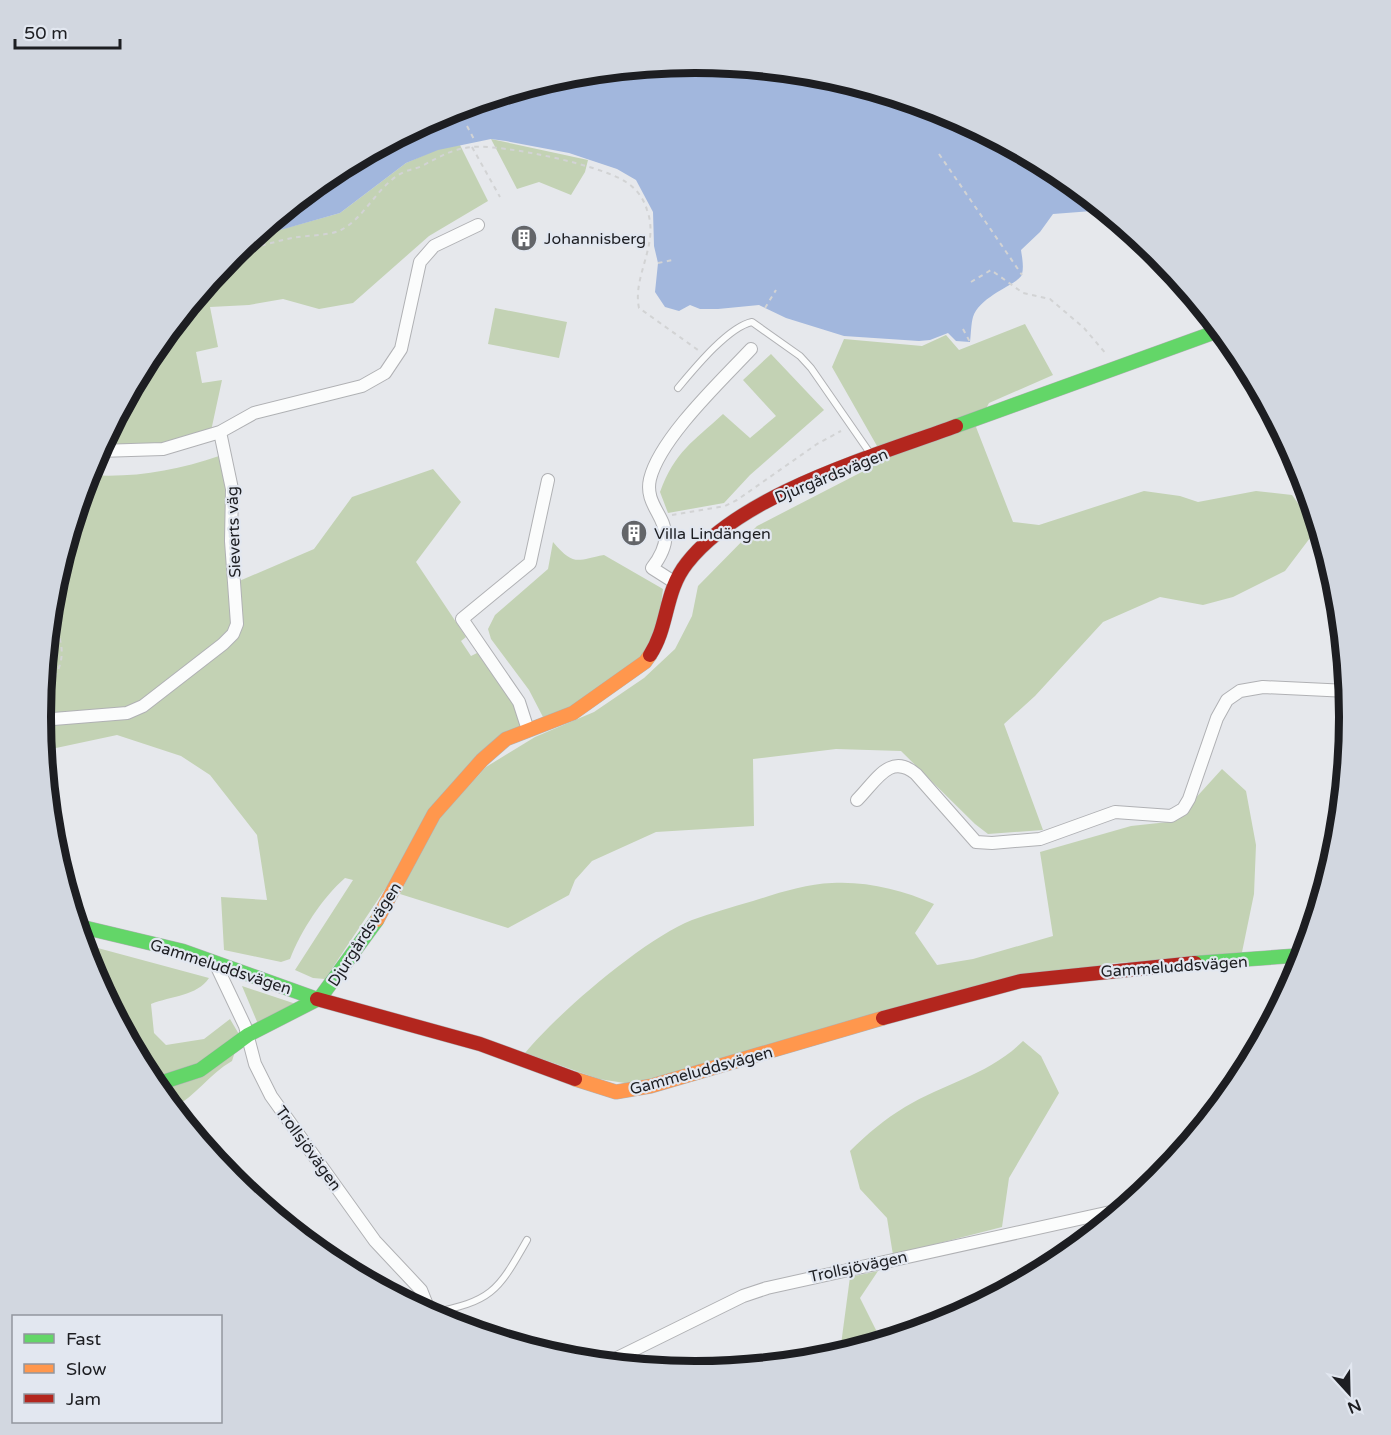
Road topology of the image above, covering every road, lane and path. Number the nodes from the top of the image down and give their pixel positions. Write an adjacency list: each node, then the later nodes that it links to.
1 (467, 126): 2 (path)
2 (475, 141)
3 (472, 147): 5 (path); 7 (path); 18 (path)
4 (939, 153): 10 (path)
5 (500, 197)
6 (478, 225): 22 (street)
7 (255, 248)
8 (673, 260): 9 (path)
9 (658, 263)
10 (1022, 275)
11 (971, 282): 19 (path)
12 (776, 290): 13 (path)
13 (765, 308)
14 (963, 329): 16 (path)
15 (1213, 333): 24 (street, Djurgårdsvägen)
16 (970, 342)
17 (751, 349): 26 (street)
18 (706, 355): 20 (lane); 21 (lane)
19 (1109, 357)
20 (678, 388)
21 (853, 429): 24 (lane); 26 (path)
22 (220, 432): 23 (street); 31 (street, Sieverts väg)
23 (109, 451)
24 (872, 457): 27 (street, Djurgårdsvägen)
25 (548, 480): 32 (street)
26 (662, 517): 27 (street)
27 (674, 582): 32 (street, Djurgårdsvägen)
28 (58, 629): 29 (path)
29 (52, 683)
30 (1339, 691): 33 (street)
31 (51, 719)
32 (528, 730): 37 (street, Djurgårdsvägen)
33 (857, 800)
34 (86, 928): 36 (street, Gammeluddsvägen)
35 (1294, 956): 37 (street, Gammeluddsvägen)
36 (216, 965): 37 (street, Gammeluddsvägen); 38 (street, Trollsjövägen)
37 (320, 998): 38 (street, Djurgårdsvägen)
38 (248, 1035): 39 (street, Djurgårdsvägen); 42 (street, Trollsjövägen)
39 (164, 1082)
40 (1107, 1213): 44 (street, Trollsjövägen)
41 (527, 1240): 43 (lane, Trollsjövägen)
42 (426, 1303)
43 (443, 1310)
44 (619, 1357)

